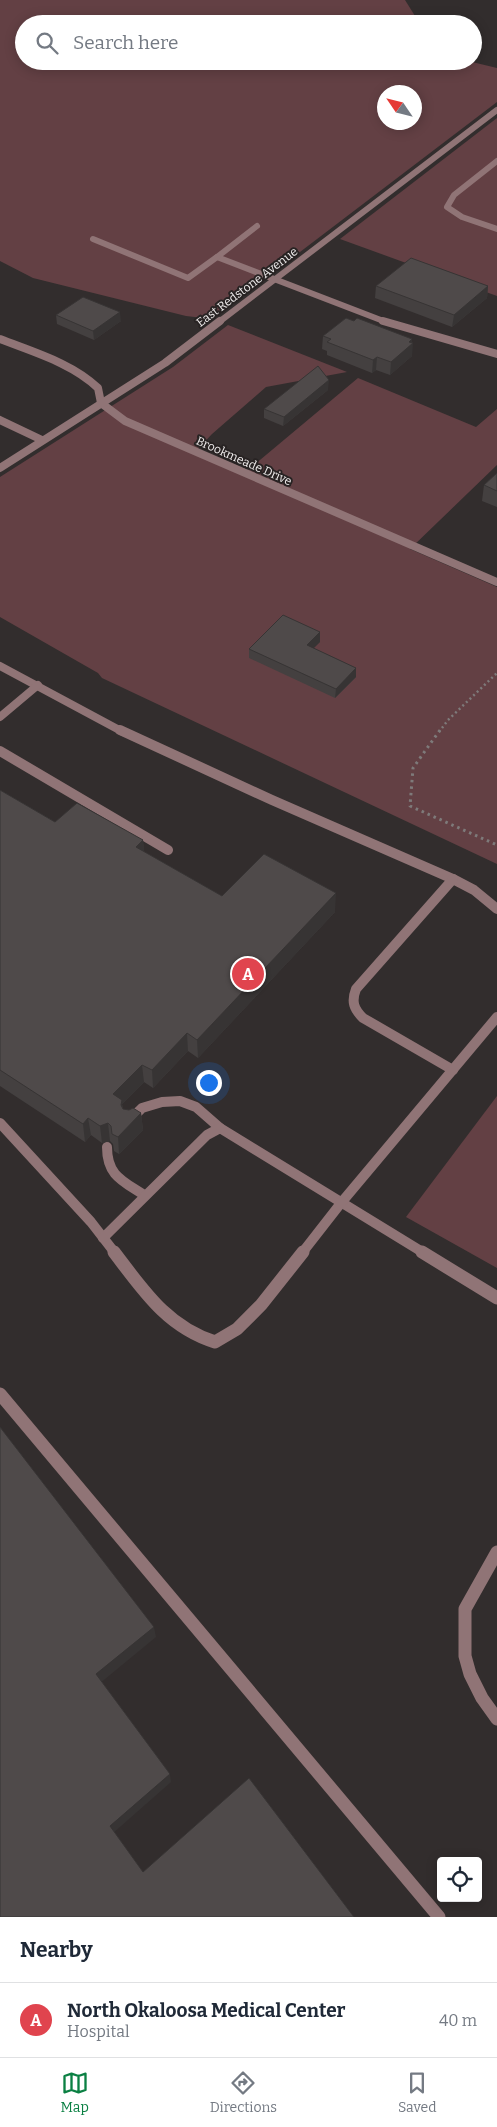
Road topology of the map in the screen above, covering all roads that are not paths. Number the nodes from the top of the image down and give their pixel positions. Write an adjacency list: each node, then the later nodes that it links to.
1 (497, 110): 7 (street, East Redstone Avenue)
2 (497, 161): 4 (street)
3 (257, 226): 6 (street)
4 (497, 229)
5 (93, 239): 6 (street)
6 (217, 257): 7 (street)
7 (276, 279): 9 (street); 10 (street, East Redstone Avenue)
8 (0, 339): 10 (street)
9 (497, 354)
10 (101, 404): 12 (street, East Redstone Avenue); 14 (street, Brookmeade Drive)
11 (0, 420): 12 (street)
12 (42, 440): 13 (street, East Redstone Avenue)
13 (0, 468)
14 (497, 582)
15 (0, 666): 16 (street)
16 (38, 685): 17 (street); 20 (street)
17 (0, 717)
18 (0, 751): 19 (street)
19 (168, 850)
20 (453, 879): 21 (street); 23 (street)
21 (497, 909)
22 (497, 1017): 23 (street)
23 (453, 1070): 29 (street)
24 (129, 1121): 26 (street)
25 (0, 1123): 30 (street)
26 (220, 1128): 28 (street); 29 (street)
27 (108, 1146): 28 (street)
28 (144, 1195): 30 (street)
29 (341, 1203): 30 (street); 31 (street)
30 (103, 1238)
31 (497, 1298)
32 (0, 1394): 35 (street)
33 (497, 1552): 34 (street)
34 (497, 1719)
35 (439, 1917)

